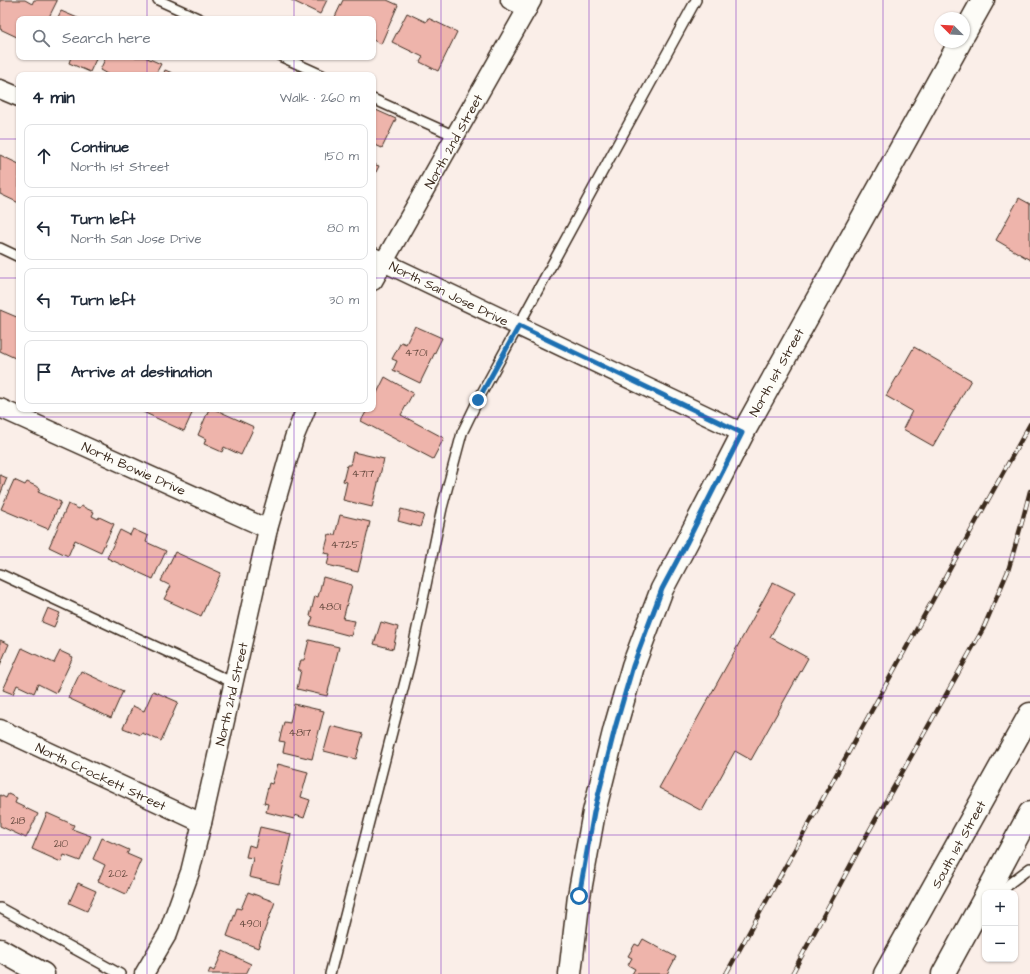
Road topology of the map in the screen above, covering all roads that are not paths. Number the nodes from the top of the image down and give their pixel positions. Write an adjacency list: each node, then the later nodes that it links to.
1 (158, 0): 6 (lane)
2 (510, 0): 5 (street)
3 (696, 0): 18 (lane)
4 (983, 0): 7 (main road)
5 (530, 4): 14 (street, North 2nd Street)
6 (193, 16)
7 (970, 23)
8 (957, 48): 21 (main road, North 1st Street)
9 (289, 60): 10 (lane)
10 (315, 72)
11 (0, 88): 12 (street)
12 (16, 96)
13 (376, 100): 14 (lane)
14 (455, 136): 17 (street, North 2nd Street)
15 (0, 248): 16 (lane)
16 (16, 256)
17 (378, 259): 18 (street, North San Jose Drive)
18 (519, 326): 21 (street, North San Jose Drive); 40 (lane)
19 (0, 408): 22 (street, North Bowie Drive)
20 (305, 412): 22 (street, North 2nd Street)
21 (742, 433): 41 (main road, North 1st Street)
22 (268, 529): 24 (street, North 2nd Street)
23 (0, 574): 24 (lane)
24 (234, 683): 28 (street, North 2nd Street)
25 (1030, 714): 42 (main road, South 1st Street)
26 (0, 729): 28 (street, North Crockett Street)
27 (1030, 813): 30 (main road)
28 (202, 823): 39 (street, North 2nd Street)
29 (1030, 868): 31 (lane)
30 (989, 890)
31 (1004, 890)
32 (982, 903): 35 (main road)
33 (0, 908): 38 (lane)
34 (982, 915): 35 (lane)
35 (964, 936): 43 (main road)
36 (0, 950): 37 (main road)
37 (43, 974)
38 (120, 974)
39 (144, 974)
40 (330, 974)
41 (570, 974)
42 (885, 974)
43 (943, 974)

